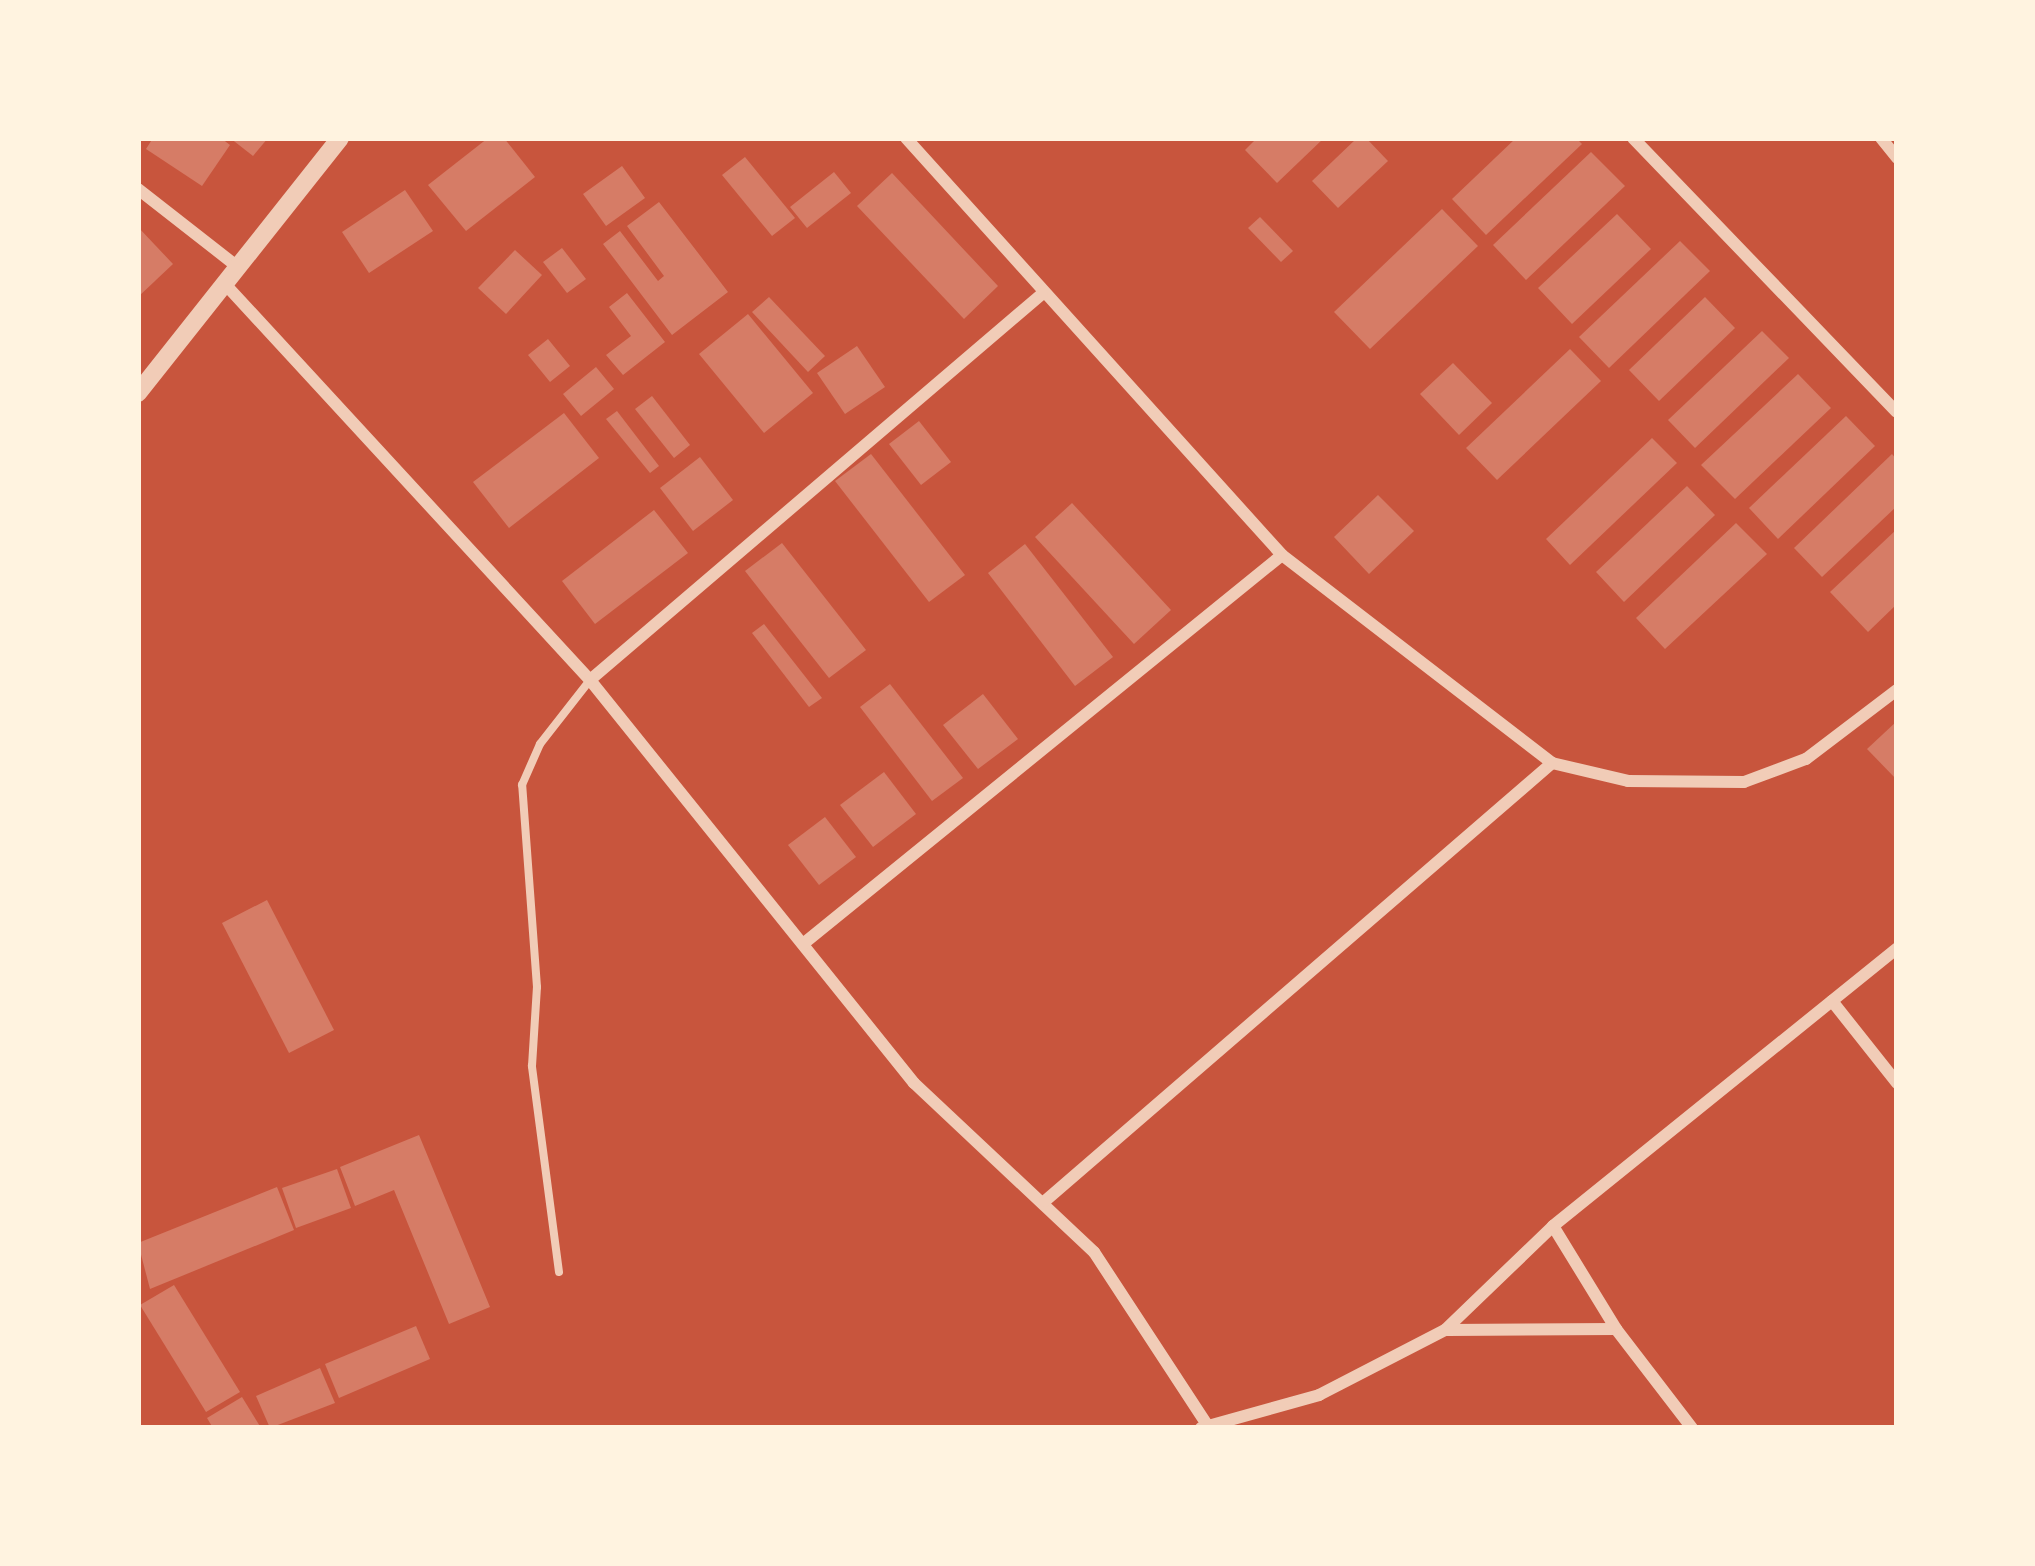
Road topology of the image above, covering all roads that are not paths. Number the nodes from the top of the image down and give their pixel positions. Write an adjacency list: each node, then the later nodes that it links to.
1 (340, 138): 7 (street)
2 (906, 138): 9 (street)
3 (1634, 138): 11 (street)
4 (1881, 138): 5 (street)
5 (1897, 158)
6 (138, 189): 7 (street)
7 (238, 267): 8 (street)
8 (224, 284): 10 (street); 13 (street)
9 (1042, 294): 12 (street); 13 (street)
10 (138, 393)
11 (1897, 412)
12 (1282, 555): 15 (street); 16 (street)
13 (590, 680): 16 (street); 22 (lane)
14 (1897, 690): 15 (street)
15 (1552, 764): 20 (street)
16 (803, 944): 20 (street)
17 (1897, 948): 18 (street)
18 (1832, 1000): 19 (street); 21 (street)
19 (1897, 1083)
20 (1045, 1202): 25 (street)
21 (1553, 1226): 23 (street); 24 (street)
22 (559, 1272)
23 (1616, 1329): 24 (street); 26 (street)
24 (1445, 1330): 25 (street)
25 (1205, 1427)
26 (1692, 1428)

